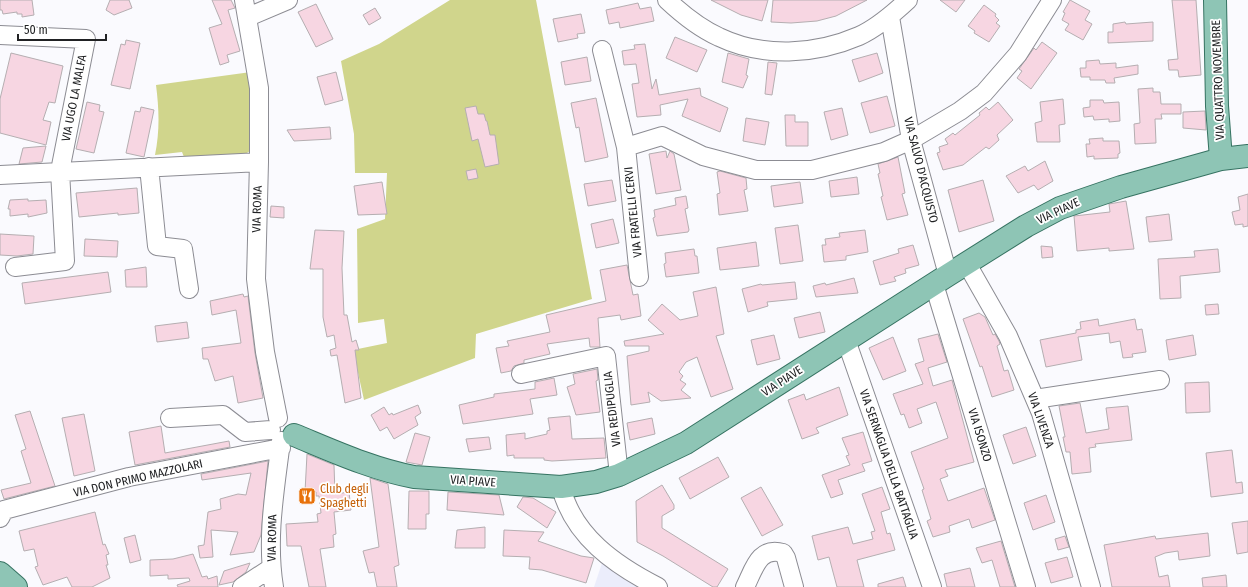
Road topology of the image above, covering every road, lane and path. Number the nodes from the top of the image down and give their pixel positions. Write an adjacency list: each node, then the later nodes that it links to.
1 (288, 0): 6 (street)
2 (667, 0): 7 (street)
3 (908, 0): 7 (street)
4 (1052, 0): 10 (street)
5 (1215, 0): 13 (main road, VIA QUATTRO NOVEMBRE)
6 (246, 9): 14 (street, VIA ROMA)
7 (890, 17): 10 (street, VIA SALVO D'ACQUISTO)
8 (0, 35): 16 (street, VIA UGO LA MALFA)
9 (602, 50): 11 (street, VIA FRATELLI CERVI)
10 (911, 140): 11 (street); 21 (street, VIA SALVO D'ACQUISTO)
11 (626, 147): 20 (street, VIA FRATELLI CERVI)
12 (1248, 156): 13 (main road, VIA PIAVE)
13 (1221, 159): 18 (main road, VIA PIAVE)
14 (259, 162): 15 (street); 28 (street, VIA ROMA)
15 (149, 168): 16 (street); 22 (street)
16 (60, 171): 17 (street); 19 (street, VIA UGO LA MALFA)
17 (0, 175)
18 (967, 264): 21 (main road, VIA PIAVE); 26 (street, VIA LIVENZA)
19 (15, 267)
20 (640, 277)
21 (941, 279): 23 (main road, VIA PIAVE); 41 (street, VIA ISONZO)
22 (189, 289)
23 (846, 340): 29 (main road, VIA PIAVE); 40 (street, VIA SERNAGLIA DELLA BATTAGLIA)
24 (520, 374): 29 (street, VIA REDIPUGLIA)
25 (1160, 380): 26 (street)
26 (1035, 399): 42 (street, VIA LIVENZA)
27 (170, 418): 28 (street)
28 (281, 434): 30 (main road, VIA PIAVE); 31 (street, VIA DON PRIMO MAZZOLARI); 32 (street, VIA ROMA)
29 (619, 475): 30 (main road, VIA PIAVE)
30 (562, 487): 37 (street)
31 (0, 518)
32 (271, 568): 35 (street); 36 (street, VIA ROMA)
33 (0, 573): 34 (main road)
34 (16, 587)
35 (242, 587)
36 (274, 587)
37 (658, 587)
38 (745, 587): 39 (street)
39 (794, 587)
40 (932, 587)
41 (1026, 587)
42 (1091, 587)

